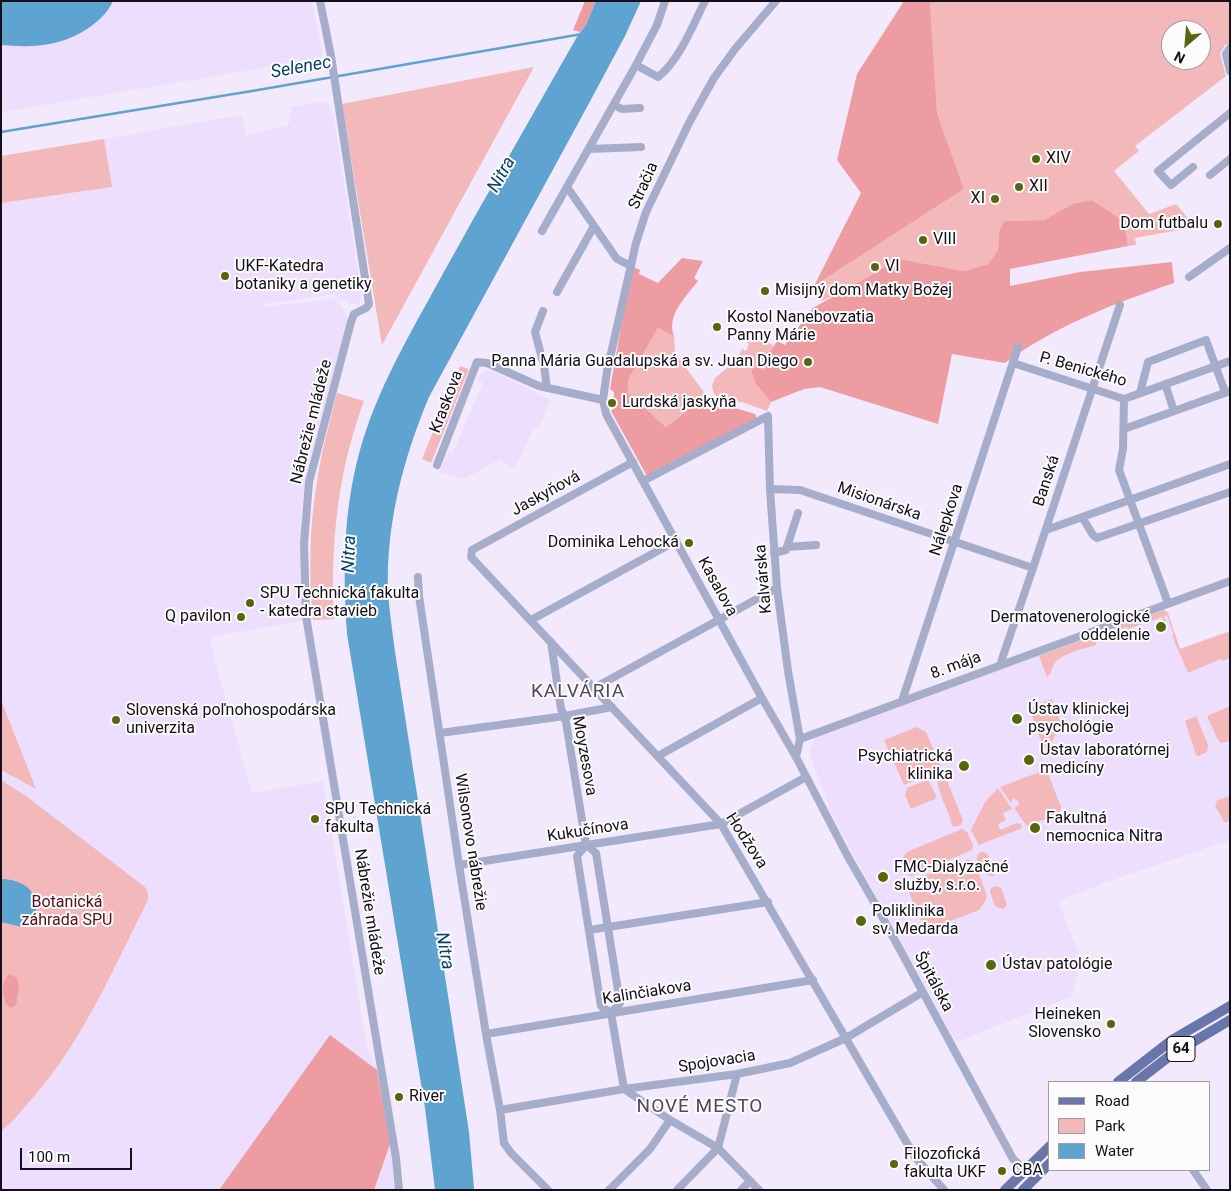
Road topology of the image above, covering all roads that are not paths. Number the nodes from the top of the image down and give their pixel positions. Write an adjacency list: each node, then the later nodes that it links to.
1 (320, 1): 100 (street, Nábrežie mládeže)
2 (665, 1): 6 (street)
3 (705, 1): 6 (street)
4 (776, 1): 20 (street, Stračia)
5 (1230, 48): 7 (street)
6 (636, 65): 8 (street)
7 (1230, 71)
8 (614, 105): 9 (street); 12 (street)
9 (640, 108)
10 (1230, 113): 14 (street)
11 (642, 147): 12 (street)
12 (589, 149): 16 (street)
13 (1230, 159): 15 (street)
14 (1193, 167)
15 (1210, 175)
16 (567, 188): 17 (street); 18 (street)
17 (594, 226): 20 (street); 22 (street)
18 (542, 231)
19 (1230, 248): 21 (street)
20 (630, 266): 34 (street, Stračia)
21 (1189, 277)
22 (557, 292)
23 (1120, 304): 31 (street, Banská)
24 (543, 311): 30 (street)
25 (1018, 347): 27 (street, Nálepkova)
26 (1230, 361): 28 (street, P. Benického)
27 (1013, 363): 31 (street, P. Benického); 51 (street, Nálepkova)
28 (1216, 366): 29 (street, P. Benického); 32 (street); 33 (street)
29 (1165, 384): 33 (street, P. Benického); 37 (street)
30 (547, 388): 34 (street, Kraskova); 41 (street, Kraskova)
31 (1091, 389): 35 (street, P. Benického); 49 (street, Banská)
32 (1227, 392): 37 (street)
33 (1140, 393): 35 (street, P. Benického)
34 (602, 400): 36 (street, Stračia)
35 (1124, 400): 38 (street)
36 (604, 409): 39 (street, Kasalova)
37 (1174, 411): 38 (street)
38 (1124, 429): 45 (street)
39 (633, 462): 42 (street, Kasalova); 54 (street, Jaskyňová)
40 (1230, 464): 45 (street)
41 (437, 465)
42 (643, 482): 43 (street, Kalvárska); 50 (street, Kasalova)
43 (770, 489): 51 (street, Misionárska); 55 (street, Kalvárska)
44 (1230, 492): 48 (street)
45 (1130, 500): 47 (street); 48 (street)
46 (798, 513): 53 (street)
47 (1082, 517): 48 (street); 49 (street)
48 (1139, 524): 60 (street)
49 (1046, 530): 56 (street, Banská)
50 (676, 541): 61 (street, Kasalova); 62 (street)
51 (954, 542): 56 (street, Misionárska); 67 (street, Nálepkova)
52 (816, 545): 53 (street)
53 (787, 547): 55 (street)
54 (472, 550): 62 (street, Hodžova)
55 (774, 553): 59 (street, Kalvárska)
56 (1033, 568): 64 (street, Banská)
57 (418, 577): 70 (street, Wilsonovo nábrežie)
58 (1230, 581): 60 (street, 8. mája)
59 (777, 588): 61 (street); 71 (street, Kalvárska)
60 (1168, 603): 64 (street, 8. mája)
61 (719, 619): 65 (street); 66 (street, Kasalova)
62 (531, 620): 63 (street, Hodžova)
63 (550, 642): 65 (street, Hodžova); 69 (street, Moyzesova)
64 (1000, 665): 67 (street, 8. mája)
65 (594, 688): 68 (street, Hodžova)
66 (762, 698): 72 (street); 73 (street, Kasalova)
67 (902, 701): 71 (street, 8. mája)
68 (612, 707): 69 (street); 72 (street, Hodžova)
69 (565, 716): 70 (street); 76 (street, Moyzesova)
70 (440, 733): 77 (street, Wilsonovo nábrežie)
71 (800, 739): 73 (street)
72 (658, 756): 75 (street, Hodžova)
73 (796, 757): 74 (street, Kasalova)
74 (806, 777): 75 (street); 82 (street, Špitálska)
75 (721, 824): 76 (street, Kukučínova); 78 (street, Hodžova)
76 (586, 845): 77 (street, Kukučínova); 79 (street, Moyzesova); 80 (street, Moyzesova)
77 (459, 865): 86 (street, Wilsonovo nábrežie)
78 (768, 902): 79 (street); 81 (street, Hodžova)
79 (608, 927): 80 (street); 84 (street, Moyzesova)
80 (589, 930): 84 (street, Moyzesova)
81 (813, 980): 84 (street, Kalinčiakova); 87 (street, Hodžova)
82 (923, 992): 87 (street, Spojovacia); 96 (street, Špitálska)
83 (1230, 1006): 89 (main road, 64)
84 (612, 1013): 86 (street, Kalinčiakova); 90 (street, Moyzesova)
85 (1230, 1020): 89 (main road, 64)
86 (486, 1034): 91 (street, Wilsonovo nábrežie)
87 (846, 1038): 88 (street, Spojovacia); 106 (street, Hodžova)
88 (737, 1074): 90 (street, Spojovacia); 93 (street)
89 (1132, 1080)
90 (624, 1089): 91 (street, Spojovacia); 92 (street)
91 (500, 1110): 101 (street, Wilsonovo nábrežie)
92 (670, 1120): 93 (street); 102 (street)
93 (718, 1148): 99 (street); 103 (street)
94 (1048, 1148): 96 (main road)
95 (1048, 1165): 98 (main road)
96 (1025, 1170): 98 (main road); 107 (main road)
97 (1194, 1171): 109 (street)
98 (1034, 1179): 108 (main road)
99 (750, 1181): 104 (street); 105 (street)
100 (399, 1190)
101 (548, 1190)
102 (609, 1190)
103 (677, 1190)
104 (741, 1190)
105 (759, 1190)
106 (944, 1190)
107 (1006, 1190)
108 (1024, 1190)
109 (1208, 1190)

